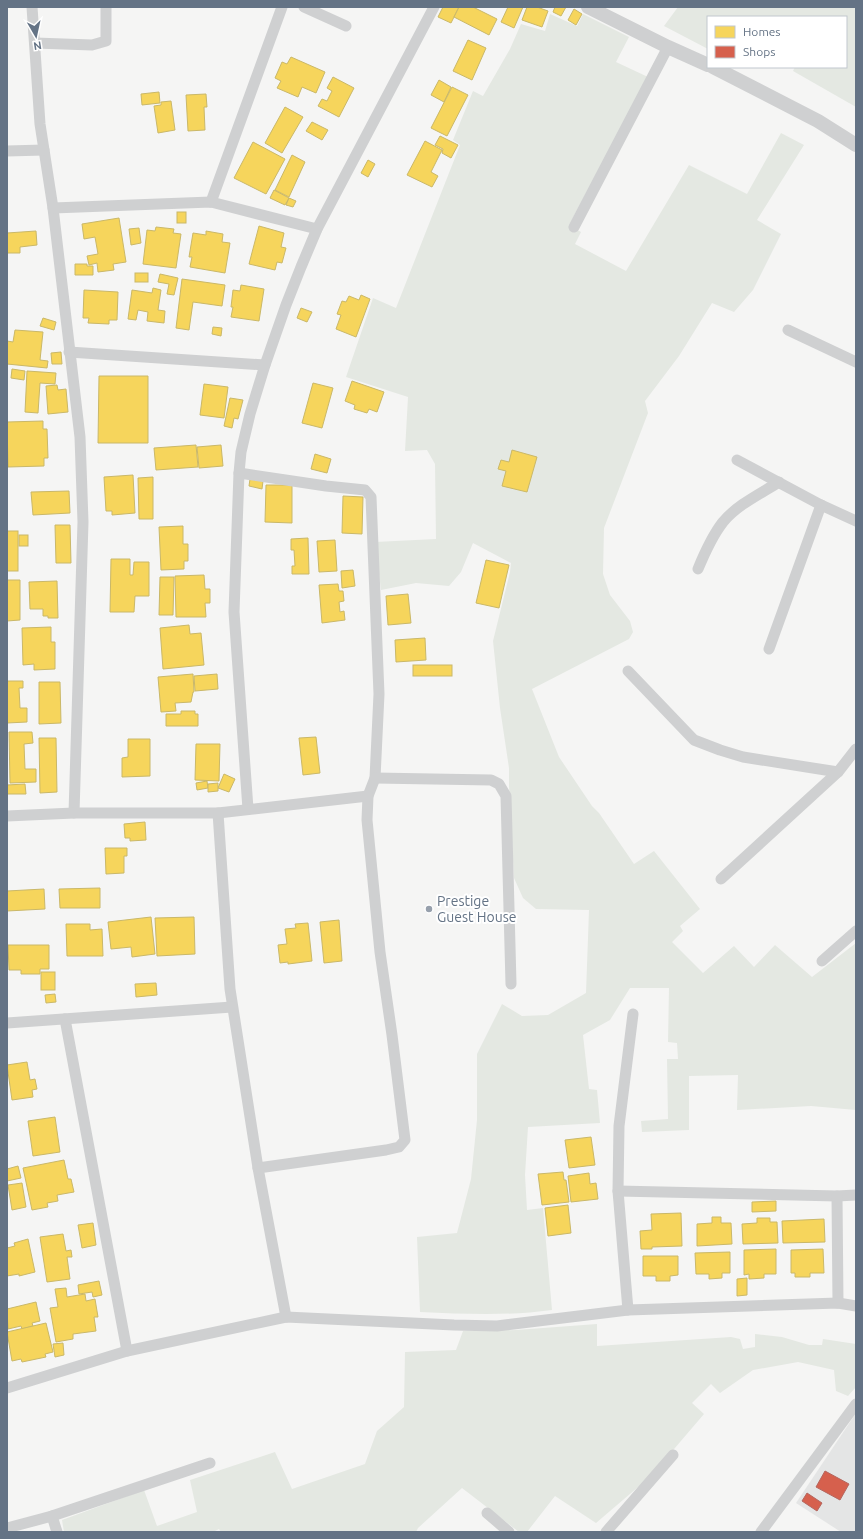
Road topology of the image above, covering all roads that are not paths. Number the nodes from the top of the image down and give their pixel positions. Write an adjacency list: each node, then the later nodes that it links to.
1 (32, 7): 8 (street)
2 (106, 7): 8 (street)
3 (282, 7): 15 (street)
4 (304, 7): 7 (street)
5 (434, 7): 18 (street)
6 (588, 7): 9 (street)
7 (346, 26)
8 (35, 43): 13 (street)
9 (668, 47): 10 (street); 17 (street)
10 (707, 65)
11 (715, 68): 12 (street)
12 (856, 145)
13 (44, 150): 14 (street); 16 (street)
14 (7, 151)
15 (211, 202): 16 (street); 18 (street)
16 (53, 208): 20 (street)
17 (574, 227)
18 (317, 229): 22 (street)
19 (788, 330): 21 (street)
20 (70, 352): 22 (street); 36 (street)
21 (856, 362)
22 (265, 365): 24 (street)
23 (736, 460): 25 (street)
24 (239, 473): 33 (street); 35 (street)
25 (779, 482): 26 (street); 28 (street)
26 (821, 504): 27 (street); 29 (street)
27 (856, 521)
28 (698, 569)
29 (769, 649)
30 (628, 671): 32 (street)
31 (856, 749): 32 (street)
32 (838, 772): 39 (street)
33 (375, 778): 34 (street); 42 (street)
34 (368, 796): 35 (street); 47 (street)
35 (248, 809): 37 (street)
36 (74, 813): 37 (street); 38 (street)
37 (218, 813): 43 (street)
38 (7, 816)
39 (721, 879)
40 (856, 931): 41 (street)
41 (822, 961)
42 (511, 984)
43 (232, 1007): 45 (street); 47 (street)
44 (633, 1014): 48 (street)
45 (65, 1019): 46 (street); 55 (street)
46 (7, 1023)
47 (258, 1168): 54 (street)
48 (618, 1191): 50 (street); 53 (street)
49 (856, 1195): 50 (street)
50 (837, 1196): 51 (street)
51 (838, 1303): 52 (street); 53 (street)
52 (856, 1306)
53 (628, 1310): 54 (street)
54 (286, 1317): 55 (street)
55 (127, 1351): 56 (street)
56 (7, 1388)
57 (856, 1404): 66 (street)
58 (673, 1455): 65 (street)
59 (210, 1462): 61 (street)
60 (487, 1513): 64 (street)
61 (52, 1516): 62 (street); 63 (street)
62 (7, 1528)
63 (57, 1532)
64 (509, 1532)
65 (606, 1532)
66 (761, 1532)

